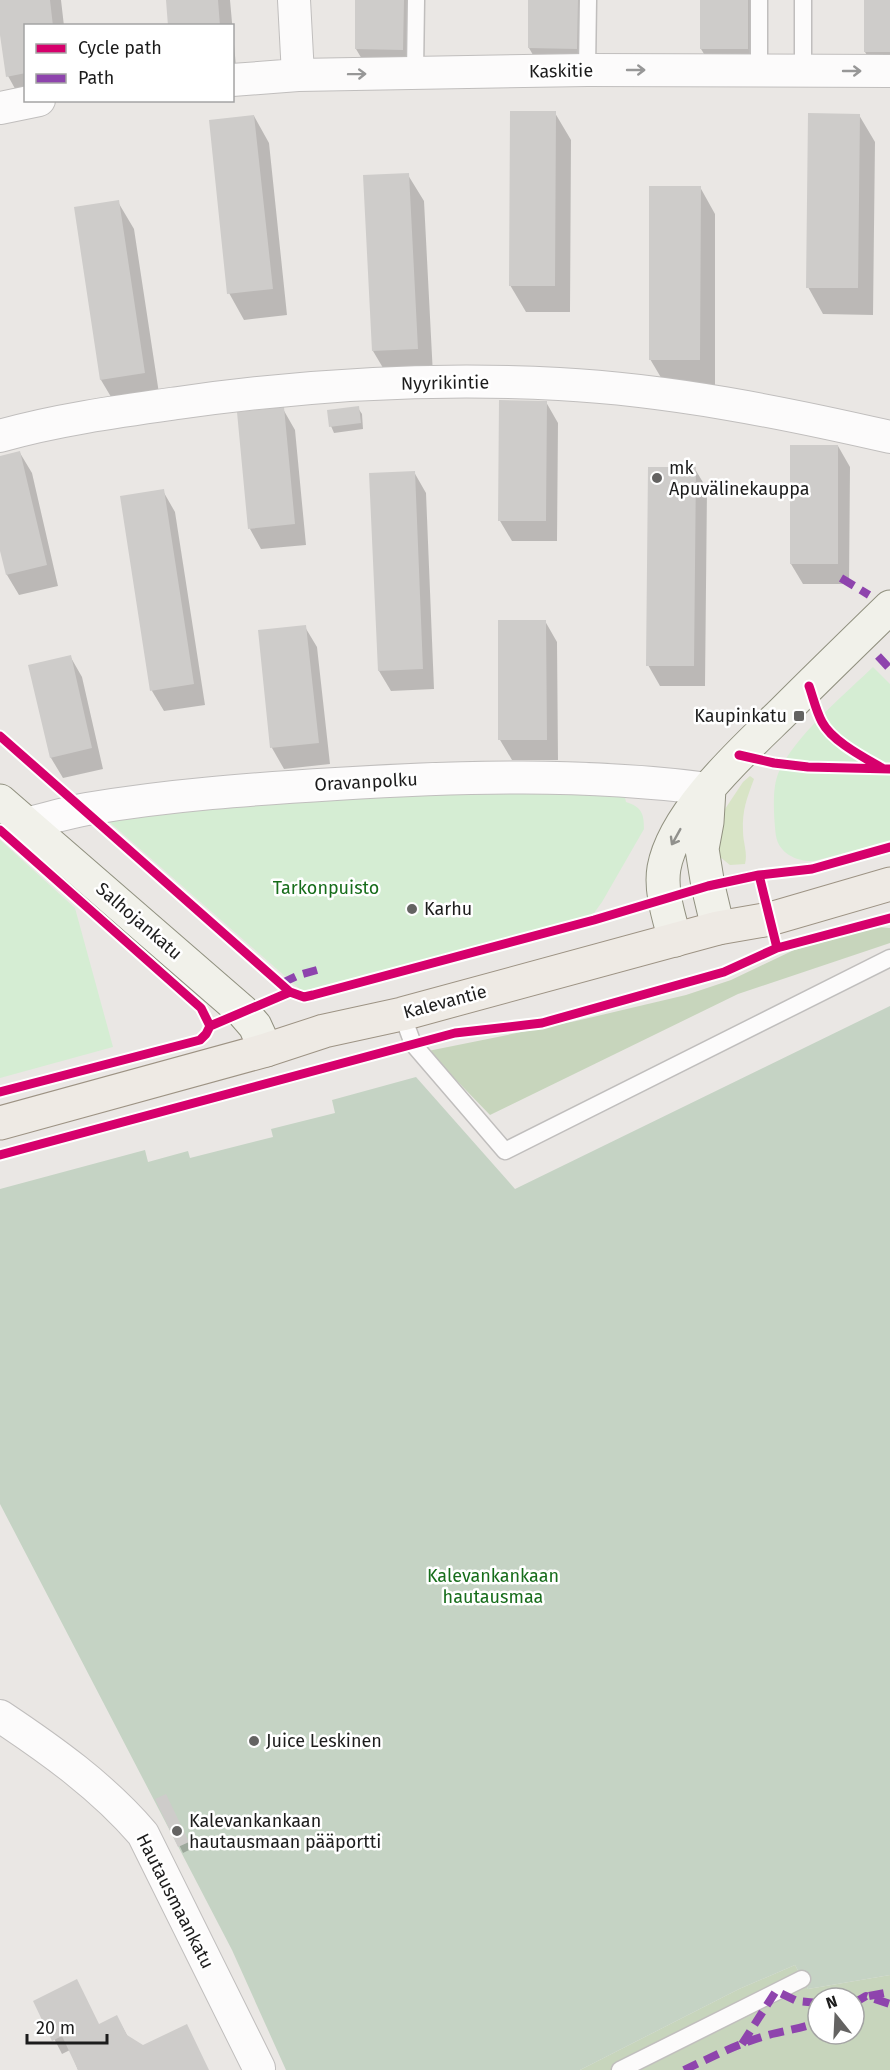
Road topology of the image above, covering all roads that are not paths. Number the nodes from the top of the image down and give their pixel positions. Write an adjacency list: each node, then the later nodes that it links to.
1 (294, 0): 11 (street)
2 (416, 0): 10 (lane)
3 (588, 0): 6 (lane)
4 (759, 0): 8 (lane)
5 (803, 0): 7 (lane)
6 (587, 70): 8 (street, Kaskitie, one-way to 8); 10 (street, Kaskitie)
7 (803, 70): 8 (street, Kaskitie); 9 (street, Kaskitie, one-way to 9)
8 (759, 71)
9 (890, 71)
10 (415, 74): 11 (street, Kaskitie, one-way to 10)
11 (298, 75): 12 (street, Kaskitie)
12 (234, 80)
13 (29, 102): 14 (street)
14 (0, 108)
15 (0, 436): 16 (street, Nyyrikintie)
16 (890, 437)
17 (890, 607): 18 (street)
18 (709, 789): 20 (street, Oravanpolku); 22 (street); 23 (street, one-way to 23)
19 (0, 801): 20 (street, Salhojankatu)
20 (25, 824): 26 (street, Salhojankatu)
21 (890, 884): 22 (main road, Kalevantie)
22 (718, 928): 23 (main road, Kalevantie)
23 (675, 940): 25 (main road, Kalevantie)
24 (890, 958): 25 (lane)
25 (402, 1014): 26 (main road, Kalevantie)
26 (266, 1050): 27 (main road, Kalevantie)
27 (0, 1123)
28 (0, 1716): 30 (street, Hautausmaankatu)
29 (802, 1978): 31 (lane)
30 (259, 2070)
31 (620, 2070)

